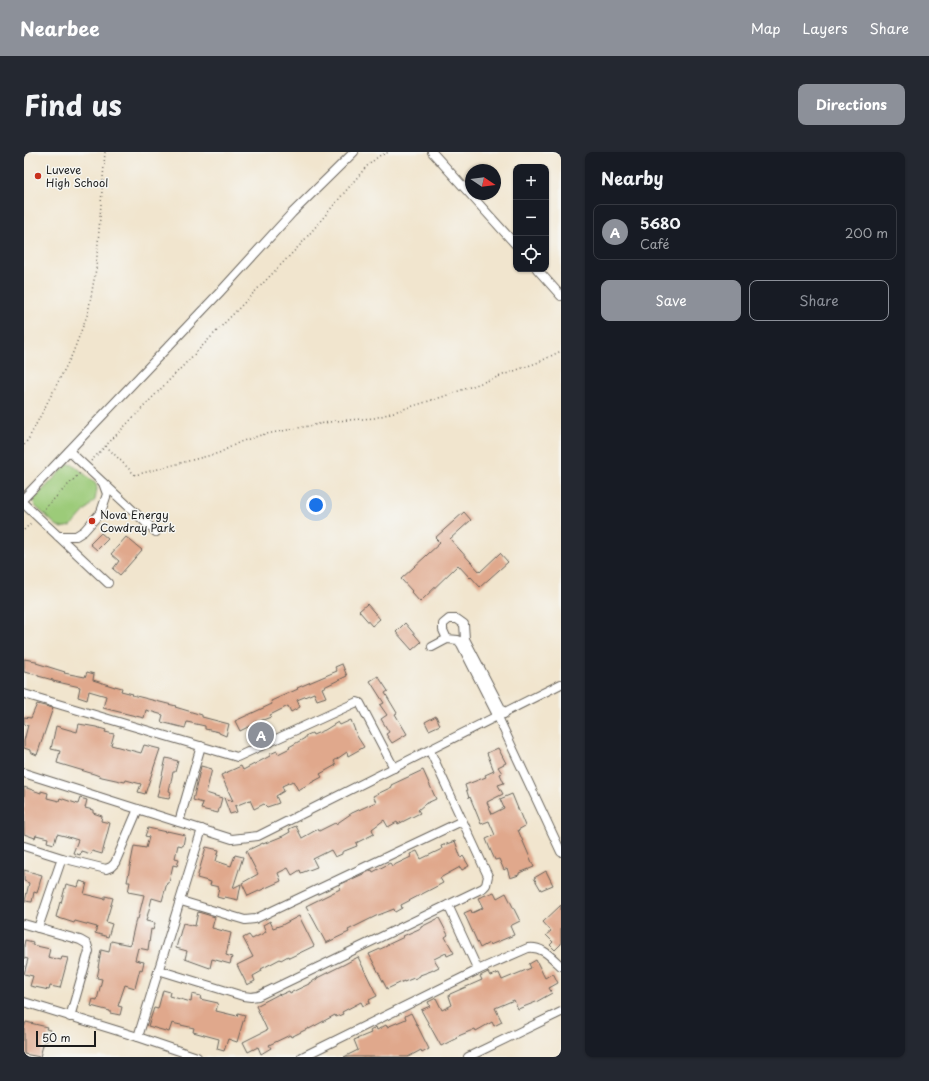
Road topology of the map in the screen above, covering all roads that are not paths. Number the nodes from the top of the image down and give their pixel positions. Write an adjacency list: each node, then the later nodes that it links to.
1 (354, 152): 6 (street)
2 (432, 152): 3 (street)
3 (513, 242)
4 (540, 272): 5 (street)
5 (561, 296)
6 (69, 450): 7 (street); 8 (street)
7 (103, 482): 10 (street); 11 (street)
8 (24, 498)
9 (24, 504): 11 (street)
10 (156, 532)
11 (58, 536): 12 (street)
12 (108, 583)
13 (447, 639): 14 (street); 17 (street); 17 (street)
14 (432, 647)
15 (561, 684): 17 (street)
16 (24, 694): 18 (street)
17 (501, 715): 19 (street); 27 (street)
18 (201, 746): 20 (street); 24 (street)
19 (430, 751): 20 (street); 23 (street)
20 (394, 768): 25 (street)
21 (24, 773): 22 (street)
22 (138, 809): 24 (street); 28 (street)
23 (462, 821): 29 (street); 30 (street)
24 (179, 822): 25 (street)
25 (202, 829): 29 (street)
26 (24, 846): 28 (street)
27 (561, 852)
28 (62, 858): 32 (street)
29 (180, 901): 34 (street)
30 (448, 905): 34 (street); 35 (street)
31 (24, 924): 32 (street)
32 (38, 928): 38 (street)
33 (561, 966): 35 (street)
34 (158, 970): 39 (street)
35 (478, 970): 40 (street)
36 (24, 1002): 38 (street)
37 (561, 1012): 42 (street)
38 (70, 1017): 39 (street)
39 (138, 1037): 41 (street)
40 (307, 1056)
41 (197, 1057)
42 (468, 1057)

